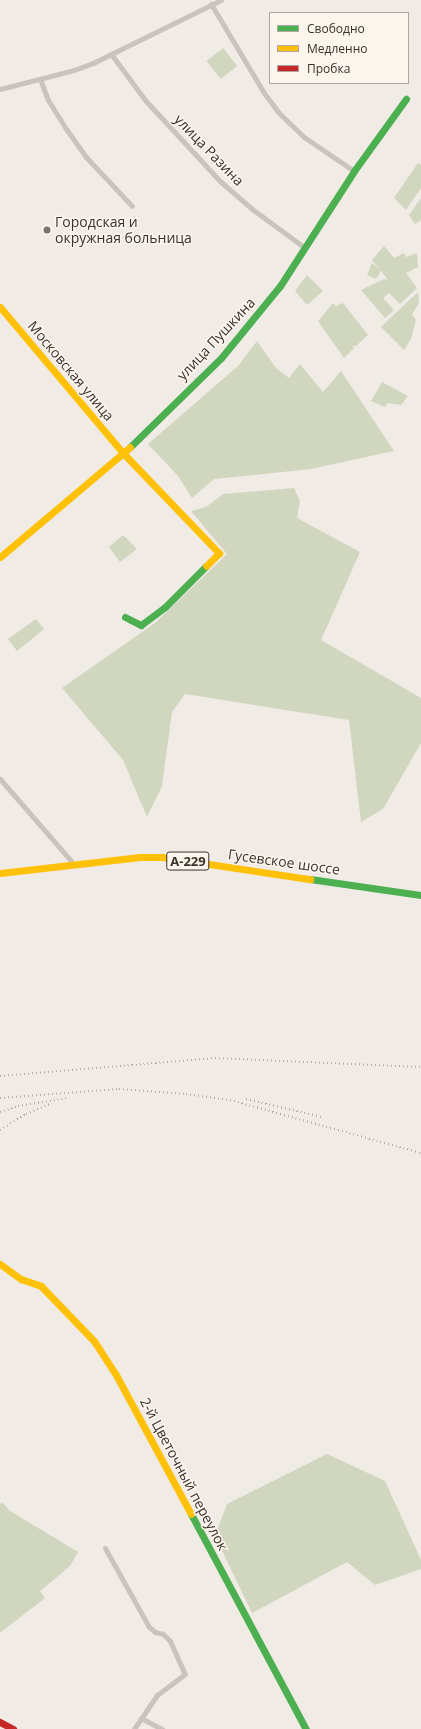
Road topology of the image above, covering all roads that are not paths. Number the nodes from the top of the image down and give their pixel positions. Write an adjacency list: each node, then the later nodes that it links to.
1 (220, 0): 2 (street)
2 (211, 4): 3 (street); 7 (street)
3 (111, 54): 4 (street); 9 (street, улица Разина)
4 (40, 79): 5 (street); 8 (street)
5 (0, 87)
6 (406, 99): 7 (main road, улица Пушкина)
7 (354, 171): 9 (main road, улица Пушкина)
8 (132, 206)
9 (305, 248): 11 (main road, улица Пушкина)
10 (0, 307): 11 (main road, Московская улица)
11 (123, 453): 12 (main road, улица Пушкина); 13 (main road, Московская улица)
12 (0, 557)
13 (125, 617)
14 (0, 779): 15 (street)
15 (74, 864): 16 (main road, Гусевское шоссе / А-229); 17 (main road, Гусевское шоссе / А-229)
16 (0, 873)
17 (421, 895)
18 (0, 1264): 25 (main road, 2-й Цветочный переулок)
19 (105, 1548): 20 (street)
20 (141, 1718): 23 (street); 24 (street)
21 (0, 1722): 22 (main road)
22 (13, 1729)
23 (134, 1729)
24 (162, 1729)
25 (306, 1729)

